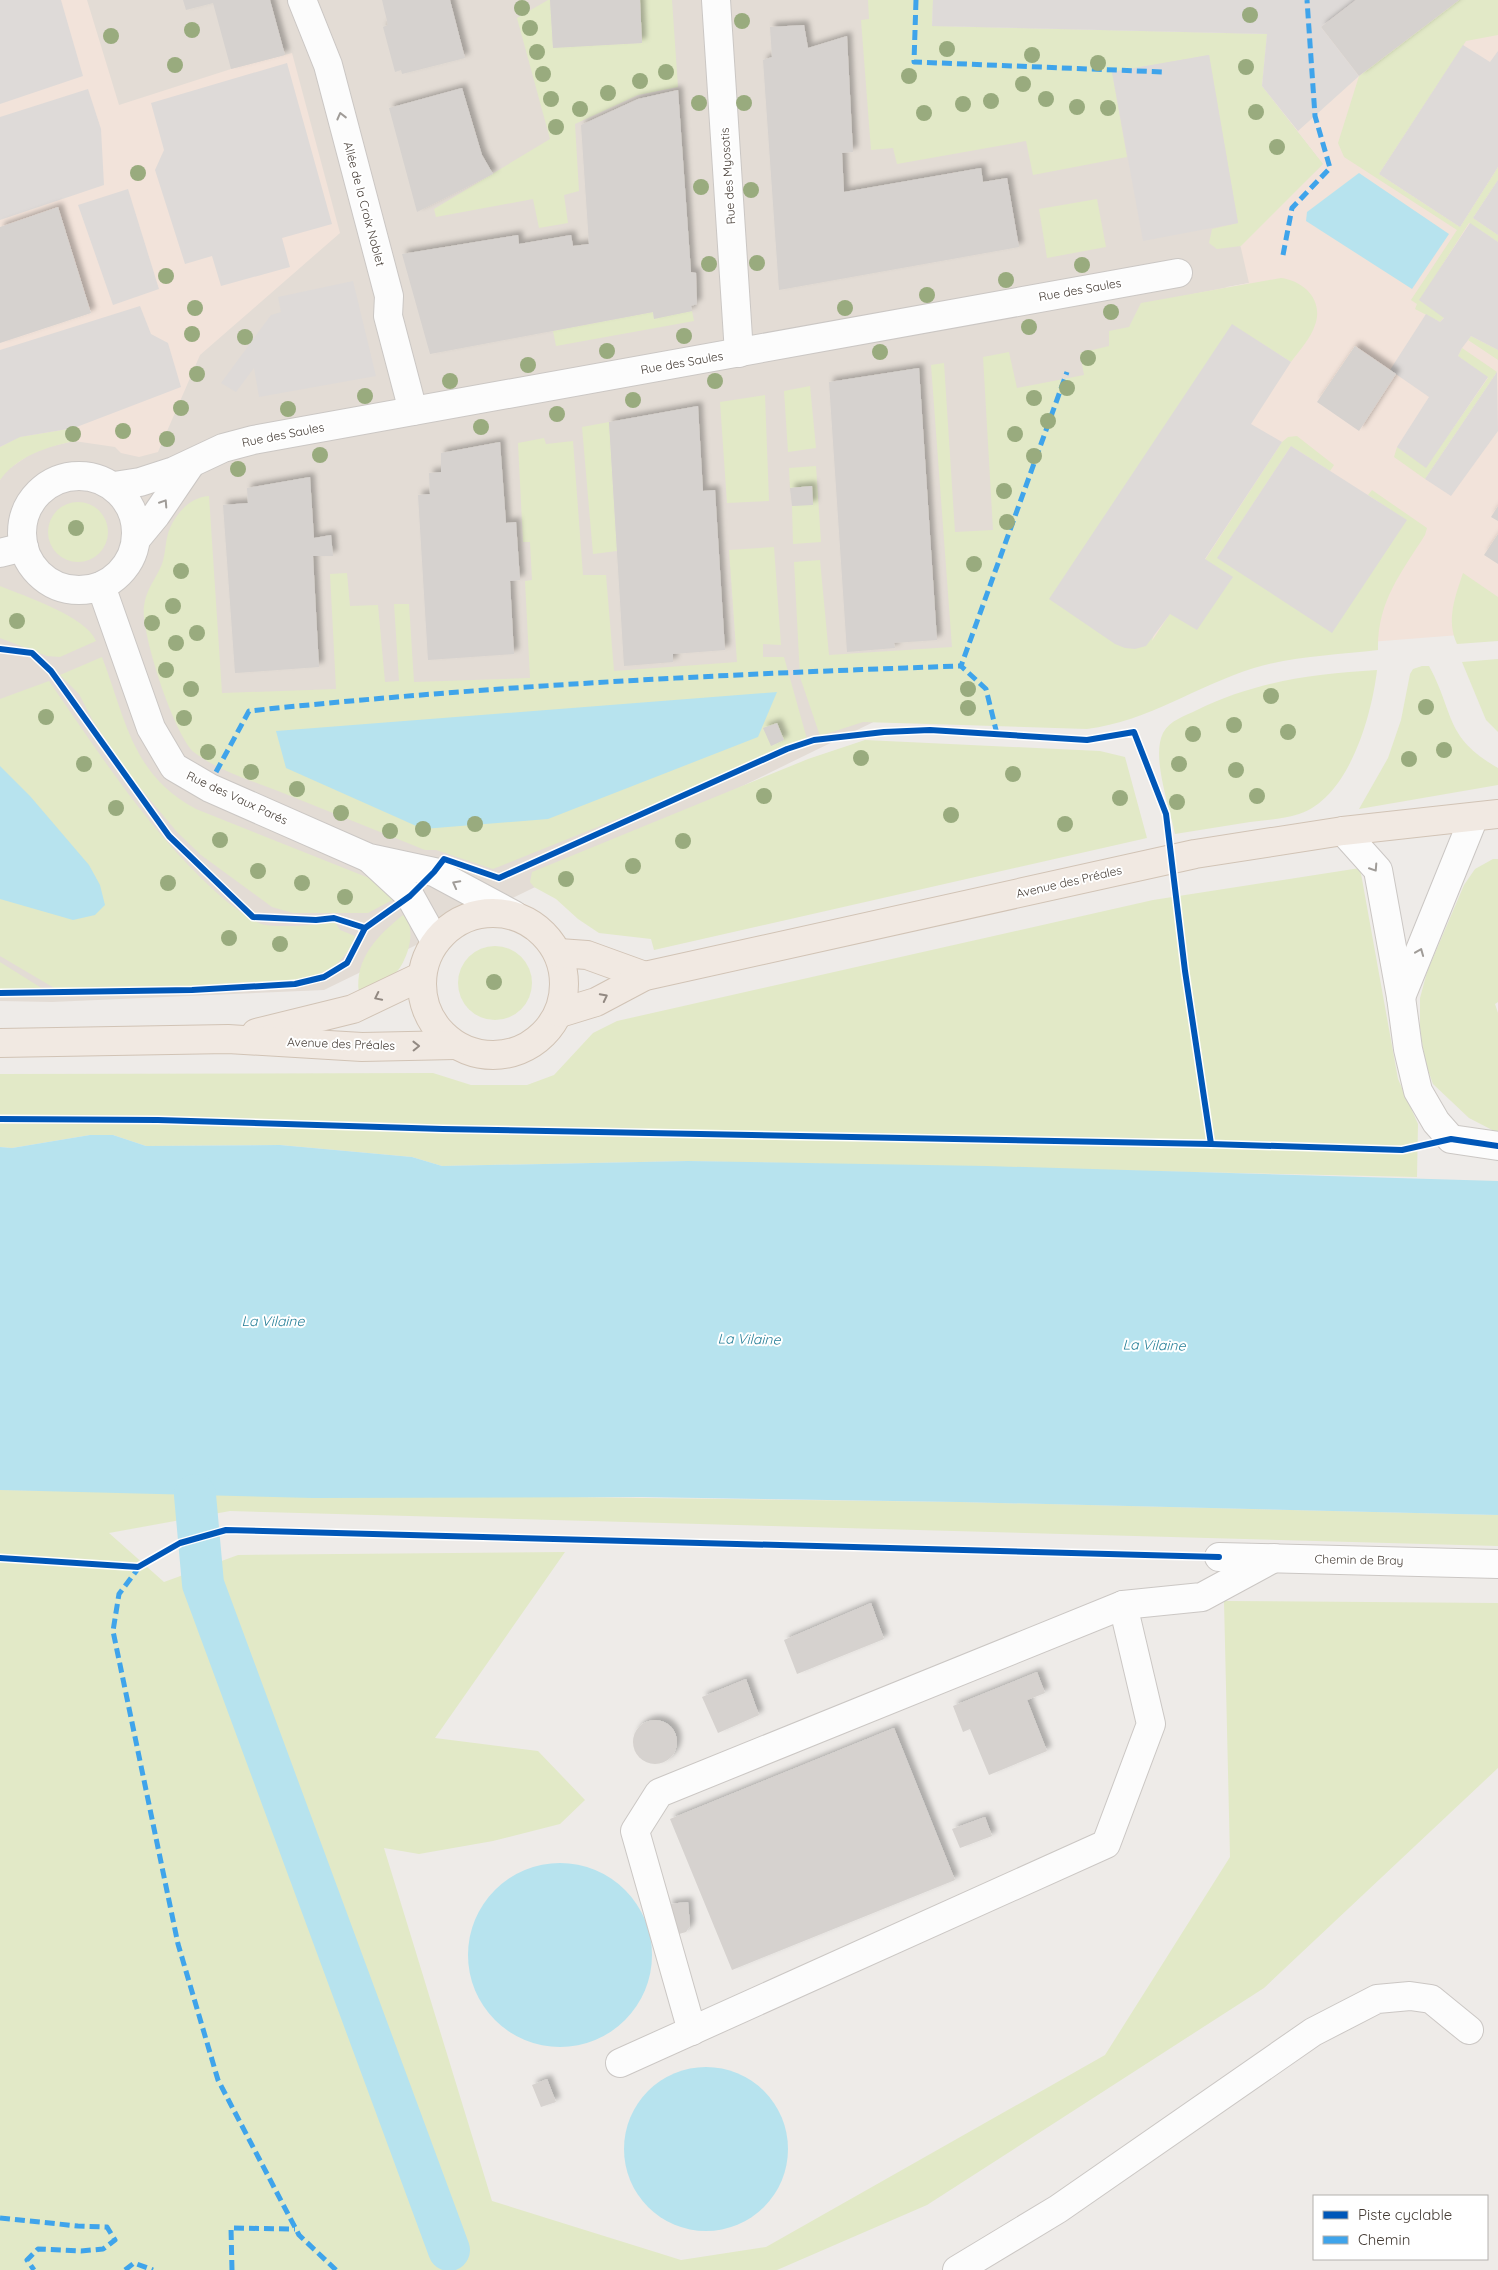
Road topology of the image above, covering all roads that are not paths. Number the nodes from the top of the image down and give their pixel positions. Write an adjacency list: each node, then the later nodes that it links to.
1 (302, 0): 5 (street, Allée de la Croix Noblet, one-way to 1)
2 (716, 0): 4 (street, Rue des Myosotis)
3 (1178, 272): 4 (street, Rue des Saules)
4 (739, 353): 5 (street, Rue des Saules)
5 (413, 411): 6 (street, Rue des Saules)
6 (190, 465): 7 (street, Rue des Saules); 8 (street, Rue des Saules, one-way to 6)
7 (114, 486): 8 (street); 9 (street)
8 (137, 538): 10 (street)
9 (12, 550): 10 (street)
10 (100, 586): 13 (street, Rue des Vaux Parés)
11 (1486, 816): 12 (main road, Avenue des Préales); 19 (street, one-way to 11)
12 (1343, 831): 18 (main road, Avenue des Préales); 19 (street, one-way to 19)
13 (369, 858): 14 (street, Rue des Vaux Parés, one-way to 13); 15 (street, Rue des Vaux Parés)
14 (514, 915): 15 (main road); 16 (main road)
15 (435, 941): 17 (main road)
16 (559, 954): 18 (main road); 20 (main road)
17 (422, 976): 21 (main road, Avenue des Préales, one-way to 21); 23 (main road)
18 (645, 976): 20 (main road, Avenue des Préales, one-way to 18)
19 (1401, 998): 24 (street)
20 (560, 1014): 23 (main road)
21 (228, 1040): 22 (main road, Avenue des Préales); 23 (main road, Avenue des Préales, one-way to 23)
22 (0, 1043)
23 (455, 1046)
24 (1498, 1146)
25 (1220, 1557): 26 (street, Chemin de Bray)
26 (1274, 1558): 27 (street, Chemin de Bray); 28 (street)
27 (1498, 1564)
28 (1124, 1605): 30 (street); 30 (street)
29 (1469, 2030): 32 (street)
30 (692, 2031): 31 (street)
31 (620, 2063)
32 (957, 2270)

